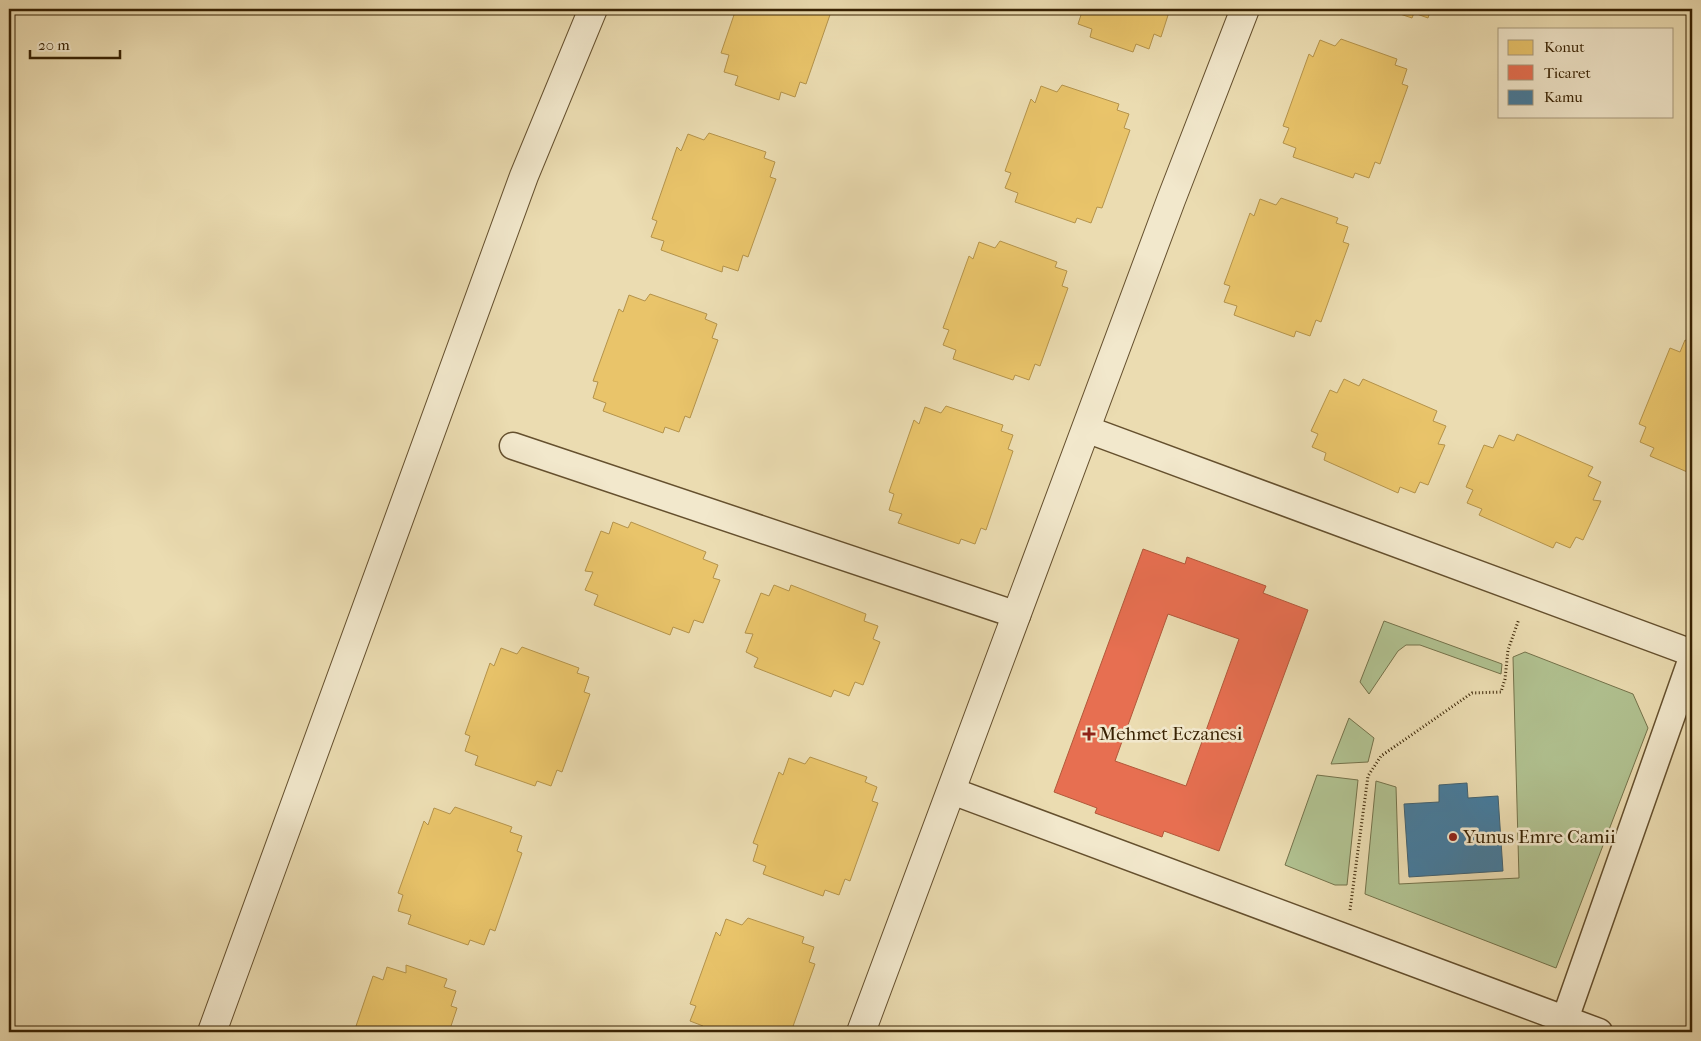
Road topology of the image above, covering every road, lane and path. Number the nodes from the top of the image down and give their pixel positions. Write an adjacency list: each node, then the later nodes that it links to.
1 (593, 9): 12 (street)
2 (1245, 9): 3 (street)
3 (1086, 429): 5 (street); 6 (street)
4 (513, 446): 6 (street)
5 (1528, 592): 7 (street); 10 (path)
6 (1017, 615): 9 (street)
7 (1692, 653)
8 (1692, 658): 11 (street)
9 (952, 791): 10 (street); 13 (street)
10 (1347, 938): 11 (street)
11 (1565, 1019): 14 (street)
12 (212, 1032)
13 (861, 1032)
14 (1599, 1032)

